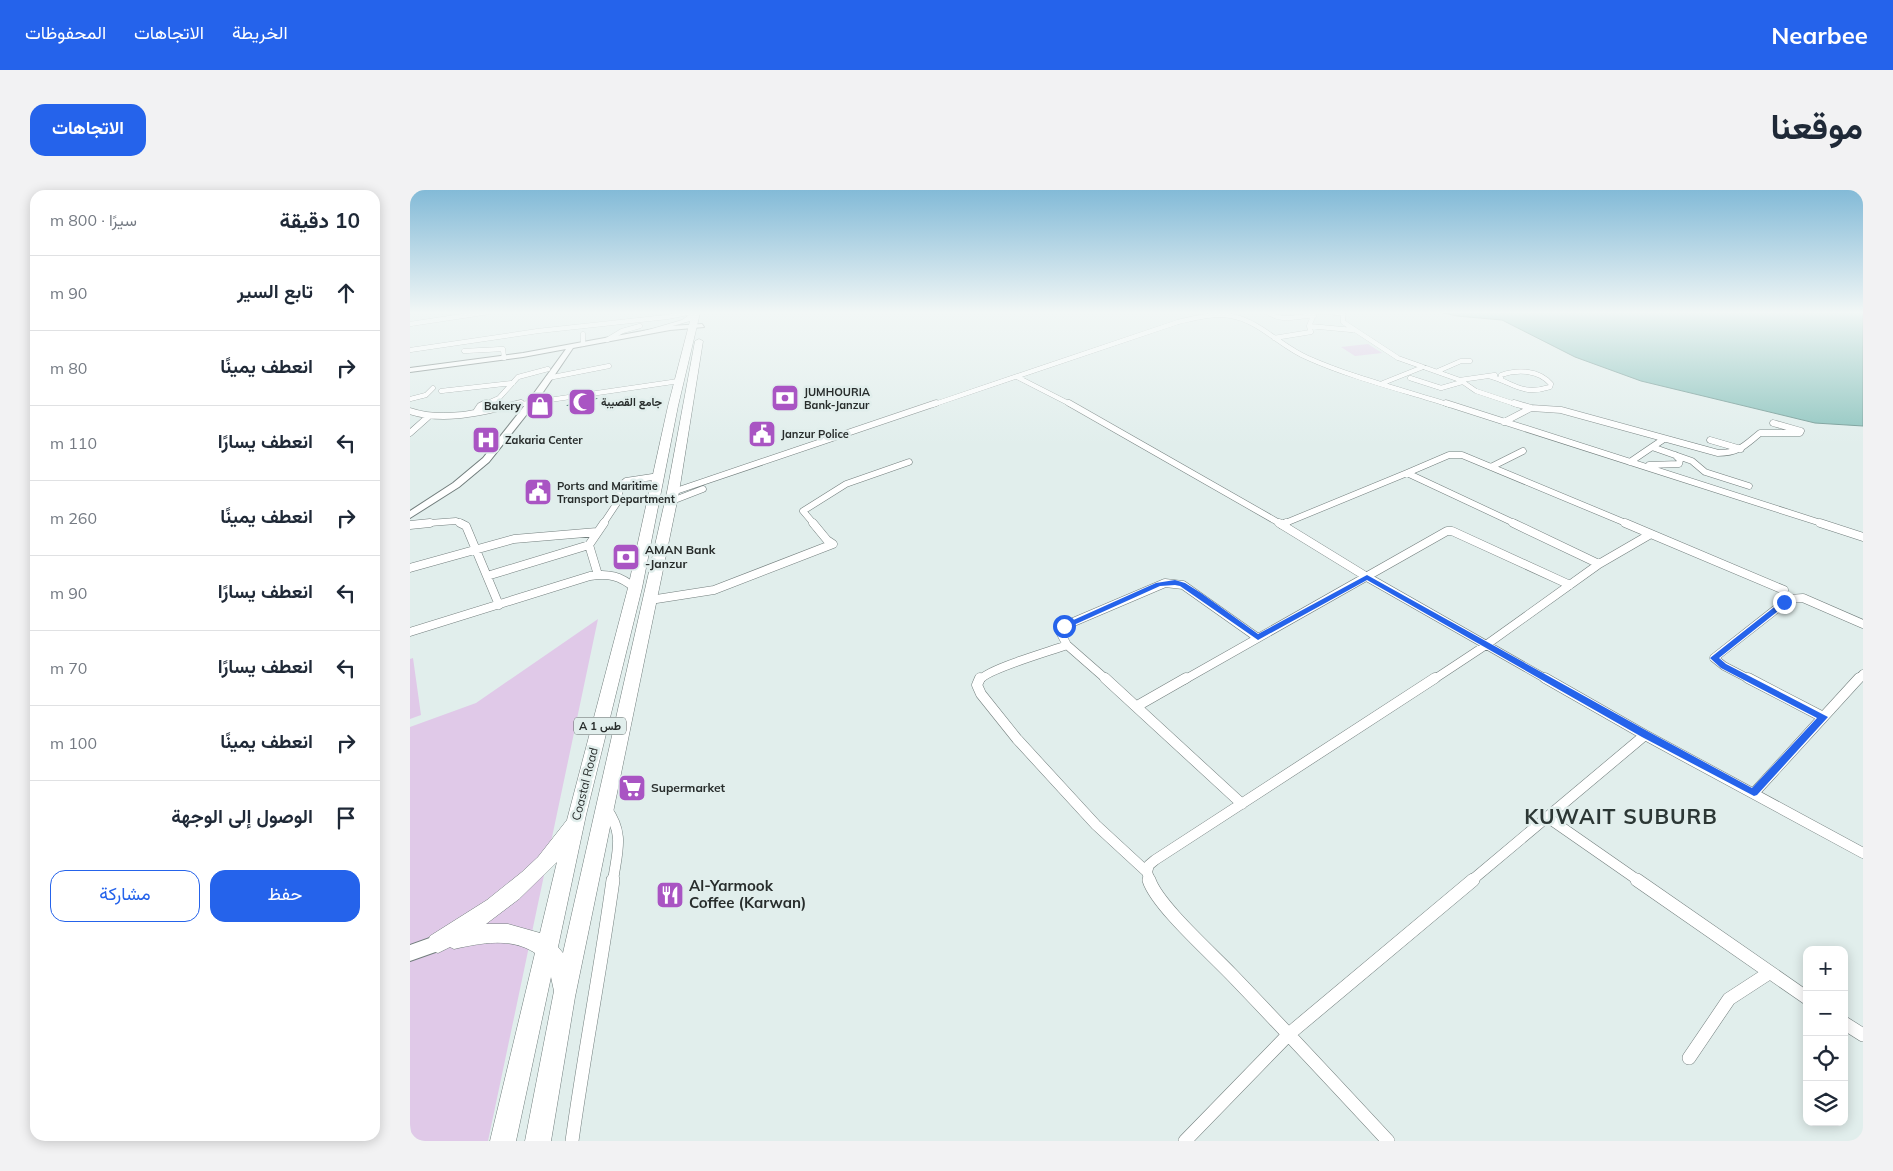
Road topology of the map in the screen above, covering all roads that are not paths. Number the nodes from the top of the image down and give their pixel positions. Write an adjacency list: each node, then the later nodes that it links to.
1 (515, 356): 11 (street)
2 (530, 356): 10 (street)
3 (557, 356): 12 (street)
4 (562, 356): 22 (street)
5 (686, 356): 26 (highway, Coastal Road / A 1 طس)
6 (691, 356): 55 (highway, Coastal Road / A 1 طس)
7 (1082, 356): 23 (street)
8 (1304, 356): 29 (street)
9 (1395, 356): 15 (street)
10 (527, 357): 12 (street); 19 (street)
11 (504, 358): 19 (street)
12 (552, 360): 16 (street)
13 (1470, 361): 18 (street)
14 (609, 366): 22 (street)
15 (1423, 367): 17 (street); 29 (street)
16 (548, 369): 28 (street); 35 (street)
17 (1431, 369): 18 (street); 24 (street)
18 (1438, 371): 27 (street)
19 (410, 372)
20 (1505, 373): 21 (street); 25 (street); 25 (street)
21 (1489, 376): 25 (street); 27 (street)
22 (548, 378): 34 (street)
23 (1019, 378): 55 (street); 59 (street)
24 (1410, 378): 27 (street); 30 (street)
25 (1501, 380)
26 (679, 381): 34 (street); 53 (highway, Coastal Road / A 1 طس)
27 (1461, 381): 36 (street)
28 (514, 383): 32 (street); 37 (street)
29 (1383, 383): 30 (street)
30 (1392, 386): 40 (street)
31 (433, 388): 33 (street)
32 (441, 391)
33 (410, 399)
34 (532, 402): 35 (street); 57 (street)
35 (522, 403): 37 (street); 56 (street)
36 (1531, 408): 40 (street); 43 (street)
37 (476, 412): 39 (street)
38 (411, 413): 39 (street)
39 (428, 417): 42 (street)
40 (1504, 422): 50 (street)
41 (1772, 423): 46 (street)
42 (410, 432)
43 (1664, 439): 45 (street); 46 (street)
44 (1710, 440): 46 (street)
45 (1652, 447): 48 (street); 50 (street)
46 (1741, 449)
47 (1523, 451): 51 (street)
48 (1676, 455): 50 (street); 54 (street)
49 (909, 462): 73 (street)
50 (1633, 463): 62 (street)
51 (1491, 467): 52 (street); 61 (street)
52 (1407, 473): 59 (street); 65 (street)
53 (659, 476): 60 (street); 71 (highway, Coastal Road / A 1 طس)
54 (1749, 486)
55 (672, 497): 73 (highway, Coastal Road / A 1 طس)
56 (410, 509)
57 (410, 515)
58 (410, 525): 64 (street)
59 (1282, 525): 69 (street)
60 (597, 532): 63 (street); 64 (street)
61 (1649, 535): 65 (street); 72 (street)
62 (1863, 537)
63 (589, 544): 67 (street); 68 (street)
64 (474, 550): 66 (street); 68 (street)
65 (1599, 564): 70 (street)
66 (410, 568)
67 (598, 575): 71 (street); 74 (street)
68 (487, 576): 74 (street)
69 (1367, 577): 70 (street); 77 (street); 79 (street)
70 (1570, 585): 79 (street)
71 (635, 588): 87 (highway, Coastal Road / A 1 طس)
72 (1784, 590)
73 (650, 600): 86 (highway, Coastal Road / A 1 طس)
74 (499, 605): 76 (street)
75 (1863, 624): 82 (street)
76 (410, 632)
77 (1258, 638): 78 (street); 81 (street)
78 (1067, 644): 81 (street); 90 (street)
79 (1486, 645): 83 (street); 85 (street)
80 (1862, 676): 82 (street)
81 (1137, 706): 85 (street)
82 (1823, 717): 84 (street)
83 (1645, 735): 84 (street); 88 (street)
84 (1754, 793): 89 (street)
85 (1242, 804): 90 (street)
86 (605, 807): 96 (highway, Coastal Road / A 1 طس); 103 (street)
87 (577, 815): 91 (highway); 92 (highway, Coastal Road / A 1 طس)
88 (1547, 817): 94 (street); 98 (street)
89 (1863, 853)
90 (1147, 872): 98 (street)
91 (438, 943): 92 (highway); 93 (street)
92 (547, 948): 96 (highway); 101 (highway, Coastal Road / A 1 طس)
93 (410, 953)
94 (1769, 972): 95 (street); 100 (street)
95 (1803, 995)
96 (564, 997): 102 (highway, Coastal Road / A 1 طس)
97 (1848, 1026): 99 (street)
98 (1289, 1034): 104 (street); 105 (street)
99 (1863, 1035)
100 (1689, 1058)
101 (503, 1141)
102 (538, 1141)
103 (572, 1141)
104 (1185, 1141)
105 (1388, 1141)

